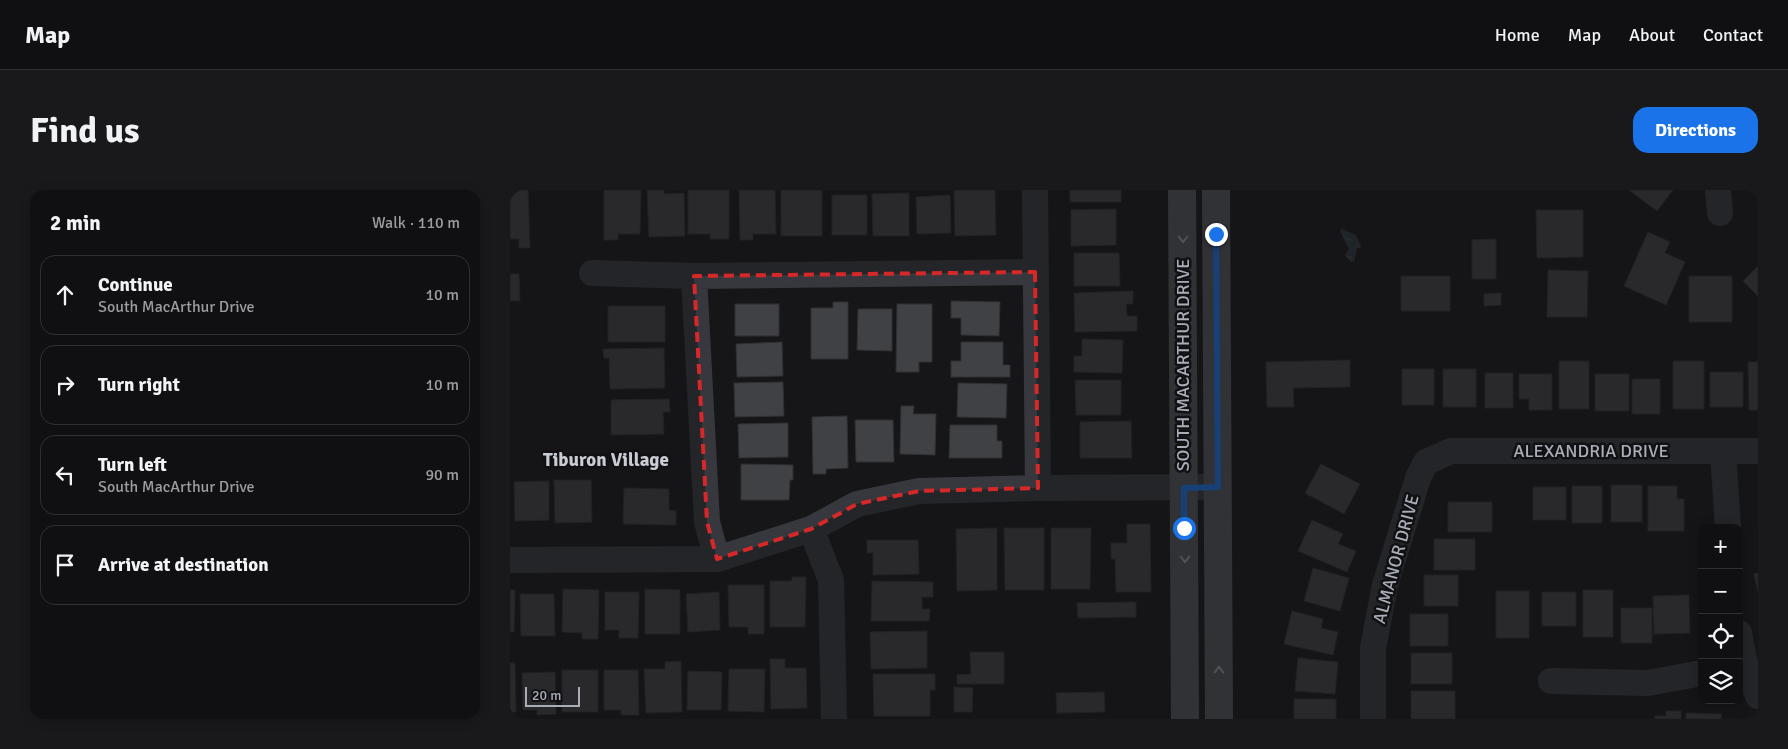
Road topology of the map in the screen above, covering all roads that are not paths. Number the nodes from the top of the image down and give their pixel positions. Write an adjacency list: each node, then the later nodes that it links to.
1 (1035, 190): 4 (street)
2 (1182, 190): 12 (main road, SOUTH MACARTHUR DRIVE, one-way to 12)
3 (1216, 190): 10 (main road, SOUTH MACARTHUR DRIVE)
4 (1035, 272): 6 (street); 11 (street)
5 (592, 273): 6 (street)
6 (694, 276): 15 (street)
7 (1723, 451): 8 (street, ALEXANDRIA DRIVE); 9 (street, ALEXANDRIA DRIVE); 13 (street)
8 (1758, 452)
9 (1426, 462): 24 (street, ALMANOR DRIVE)
10 (1218, 487): 12 (street); 23 (main road, SOUTH MACARTHUR DRIVE, one-way to 10)
11 (1038, 488): 12 (street); 14 (street)
12 (1184, 488): 22 (main road, SOUTH MACARTHUR DRIVE, one-way to 22)
13 (1728, 524)
14 (812, 529): 15 (street); 21 (street)
15 (717, 558): 16 (street)
16 (510, 560)
17 (1743, 663): 20 (street)
18 (1698, 675): 19 (street)
19 (1550, 681)
20 (1758, 696)
21 (834, 719)
22 (1185, 719)
23 (1219, 719)
24 (1373, 719)

